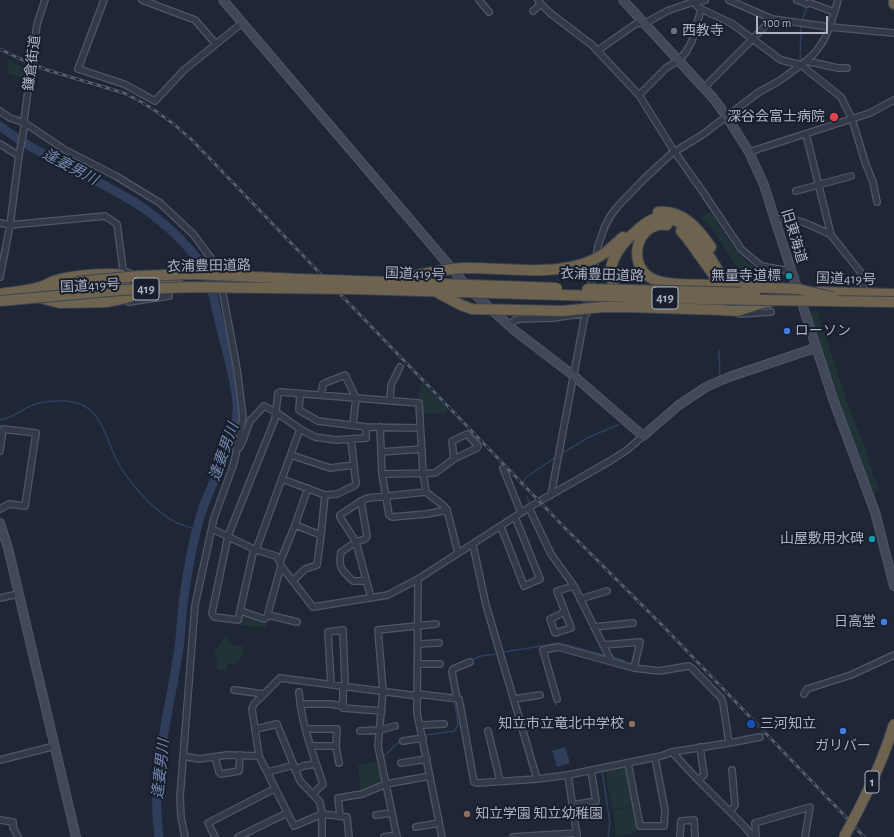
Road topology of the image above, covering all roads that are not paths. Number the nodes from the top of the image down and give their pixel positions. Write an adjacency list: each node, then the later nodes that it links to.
1 (45, 0): 40 (street, 鎌倉街道)
2 (104, 0): 28 (street)
3 (142, 0): 28 (street)
4 (222, 0): 23 (street)
5 (489, 0): 13 (street)
6 (622, 0): 24 (street, 旧東海道)
7 (705, 0): 8 (street); 15 (street)
8 (708, 0)
9 (729, 0): 22 (street)
10 (797, 0): 16 (street)
11 (838, 0): 21 (street)
12 (894, 0): 17 (highway)
13 (481, 2): 20 (street)
14 (539, 2): 19 (street); 29 (street)
15 (696, 2): 18 (street); 24 (street)
16 (809, 2): 21 (street)
17 (894, 4)
18 (701, 9): 27 (street); 30 (street)
19 (533, 11)
20 (489, 12)
21 (834, 12): 25 (street)
22 (772, 19): 25 (street); 27 (street)
23 (242, 23): 28 (street); 64 (street)
24 (644, 24): 29 (street); 30 (street, 旧東海道)
25 (830, 27): 26 (street); 31 (street)
26 (894, 33)
27 (752, 39): 32 (street); 34 (street)
28 (216, 44)
29 (597, 51): 35 (street)
30 (679, 60): 34 (street, 旧東海道); 35 (street)
31 (806, 61): 32 (street); 33 (street)
32 (801, 64): 38 (street); 39 (street)
33 (847, 68)
34 (704, 88): 38 (street, 旧東海道)
35 (639, 95): 43 (street)
36 (894, 100): 39 (street)
37 (0, 111): 40 (street)
38 (727, 117): 43 (street); 44 (street, 旧東海道)
39 (852, 119): 41 (street); 49 (street)
40 (24, 125): 45 (street, 鎌倉街道); 90 (street)
41 (806, 134): 44 (street); 47 (street)
42 (0, 144): 45 (street)
43 (674, 151): 54 (street); 79 (street)
44 (749, 152): 50 (street, 旧東海道)
45 (19, 156): 52 (street)
46 (851, 176): 47 (street)
47 (819, 185): 48 (street); 53 (street)
48 (796, 191)
49 (877, 202)
50 (775, 220): 53 (street); 54 (street, 旧東海道)
51 (0, 223): 52 (street)
52 (10, 225): 55 (street); 56 (street)
53 (831, 235): 67 (street)
54 (790, 269): 66 (street, 旧東海道)
55 (0, 278)
56 (167, 279)
57 (370, 282): 59 (highway, 衣浦豊田道路 / 419, bridge); 60 (highway, 衣浦豊田道路 / 419, bridge); 72 (highway, 衣浦豊田道路 / 419, bridge)
58 (179, 284): 59 (highway, 国道419号 / 419); 62 (highway, 国道419号 / 419); 70 (highway, 国道419号 / 419)
59 (296, 284): 62 (highway, 衣浦豊田道路 / 419, bridge); 65 (highway, 衣浦豊田道路 / 419, bridge); 68 (highway, 衣浦豊田道路 / 419, bridge); 70 (highway, 衣浦豊田道路 / 419, bridge); 73 (highway, 衣浦豊田道路 / 419, bridge)
60 (735, 284): 66 (highway, 419); 72 (highway, 419, bridge)
61 (358, 286): 64 (highway, 国道419号)
62 (41, 287): 68 (highway, 国道419号 / 419)
63 (168, 290): 75 (street)
64 (470, 290): 80 (street)
65 (436, 292): 72 (highway, 衣浦豊田道路 / 419, bridge); 74 (highway, 衣浦豊田道路 / 419, bridge)
66 (797, 292): 67 (highway, 国道419号 / 419); 76 (street, 旧東海道)
67 (863, 292): 69 (highway, 国道419号 / 419)
68 (0, 294)
69 (894, 294)
70 (44, 298): 73 (highway, 国道419号 / 419)
71 (894, 298): 72 (highway, 衣浦豊田道路 / 419)
72 (832, 299): 74 (highway, 衣浦豊田道路 / 419, bridge); 77 (highway, 衣浦豊田道路 / 419, bridge)
73 (0, 300)
74 (765, 302): 76 (highway, 衣浦豊田道路 / 419)
75 (127, 303)
76 (801, 303): 77 (highway, 国道419号 / 419); 81 (street, 旧東海道)
77 (894, 304)
78 (771, 312): 79 (street)
79 (585, 314): 80 (street); 83 (street)
80 (509, 325): 83 (street)
81 (815, 348): 96 (street); 136 (street, 旧東海道)
82 (400, 367): 87 (street)
83 (574, 376): 96 (street); 113 (street)
84 (300, 394): 85 (street); 88 (street); 91 (street)
85 (321, 395): 86 (street); 86 (street)
86 (356, 398): 87 (street); 91 (street)
87 (390, 400): 95 (street)
88 (276, 412): 89 (street); 94 (street); 125 (street)
89 (256, 414): 90 (street); 100 (street)
90 (243, 418): 100 (street)
91 (353, 424): 92 (street)
92 (366, 426): 93 (street); 97 (street)
93 (380, 427): 95 (street); 101 (street)
94 (300, 428): 97 (street); 102 (street)
95 (420, 428): 98 (street)
96 (643, 436): 113 (street)
97 (351, 439): 104 (street)
98 (422, 449): 101 (street); 106 (street)
99 (0, 451): 116 (street)
100 (237, 451): 123 (street)
101 (381, 452): 107 (street)
102 (291, 455): 104 (street); 108 (street)
103 (454, 460): 103 (street); 106 (street)
104 (354, 465): 111 (street)
105 (503, 468): 118 (street)
106 (423, 473): 107 (street); 110 (street)
107 (382, 474): 112 (street)
108 (282, 479): 109 (street); 129 (street)
109 (308, 488): 111 (street); 121 (street)
110 (426, 492): 112 (street); 117 (street)
111 (324, 495): 124 (street)
112 (386, 495): 114 (street); 117 (street)
113 (551, 495): 115 (street)
114 (361, 501): 126 (street); 126 (street)
115 (529, 508): 118 (street); 135 (street)
116 (0, 509)
117 (447, 510): 130 (street)
118 (521, 513): 119 (street)
119 (515, 517): 122 (street); 122 (street)
120 (0, 523): 128 (street)
121 (295, 525): 124 (street); 131 (street)
122 (501, 527): 127 (street)
123 (212, 529): 125 (street); 193 (street)
124 (321, 535): 133 (street)
125 (228, 536): 129 (street); 142 (street)
126 (356, 542): 134 (street); 134 (street)
127 (473, 545): 130 (street); 170 (street)
128 (4, 547): 138 (street)
129 (256, 550): 131 (street); 142 (street)
130 (458, 553): 132 (street)
131 (281, 564): 133 (street); 144 (street)
132 (418, 579): 140 (street); 148 (street)
133 (293, 581): 140 (street)
134 (366, 581): 140 (street)
135 (574, 586): 141 (street); 143 (street)
136 (894, 586)
137 (607, 591): 141 (street)
138 (18, 594): 139 (street); 188 (street)
139 (0, 598)
140 (371, 598)
141 (580, 599): 149 (street)
142 (241, 611): 144 (street)
143 (565, 612)
144 (268, 614): 145 (street)
145 (297, 622)
146 (633, 623): 149 (street)
147 (436, 624): 148 (street)
148 (417, 626): 151 (street); 162 (street)
149 (594, 627): 152 (street)
150 (439, 643): 151 (street)
151 (418, 644): 156 (street)
152 (603, 645): 154 (street); 158 (street)
153 (894, 655): 165 (street)
154 (611, 661): 158 (street); 168 (street)
155 (470, 662): 169 (street)
156 (418, 664): 157 (street); 166 (street)
157 (440, 664)
158 (634, 668): 186 (street)
159 (331, 684): 160 (street); 160 (street); 164 (street)
160 (343, 686): 162 (street); 172 (street)
161 (234, 690): 164 (street)
162 (383, 691): 166 (street); 173 (street)
163 (299, 692): 171 (street)
164 (264, 694): 178 (street)
165 (804, 694)
166 (418, 695): 169 (street); 177 (street)
167 (540, 695): 170 (street)
168 (557, 698)
169 (457, 699): 212 (street)
170 (514, 699): 210 (street)
171 (300, 704): 172 (street); 179 (street)
172 (343, 706): 173 (street)
173 (382, 711): 180 (street)
174 (444, 724): 177 (street)
175 (894, 724): 243 (highway, 1, bridge)
176 (394, 726): 180 (street)
177 (420, 726): 184 (street)
178 (256, 729): 195 (street); 204 (street)
179 (306, 729): 189 (street); 190 (street)
180 (380, 730): 181 (street); 213 (street)
181 (360, 731)
182 (488, 731): 212 (street)
183 (760, 737): 186 (street)
184 (423, 738): 185 (street); 198 (street)
185 (403, 741)
186 (729, 743): 191 (street)
187 (894, 745): 244 (highway, 1)
188 (55, 746): 199 (street); 229 (street)
189 (310, 746): 190 (street); 203 (street)
190 (336, 746): 200 (street)
191 (700, 747): 192 (street); 211 (street)
192 (672, 752): 197 (street); 211 (street)
193 (183, 756): 196 (street); 230 (street)
194 (240, 756): 195 (street); 196 (street); 196 (street)
195 (259, 756): 207 (street)
196 (215, 757)
197 (655, 758): 202 (street); 202 (street)
198 (427, 759): 201 (street); 209 (street)
199 (0, 760)
200 (339, 763)
201 (401, 763)
202 (628, 763): 205 (street)
203 (316, 764): 204 (street); 215 (street)
204 (295, 767): 207 (street); 215 (street)
205 (591, 770): 208 (street); 216 (street)
206 (732, 770): 218 (street)
207 (268, 772): 214 (street)
208 (568, 775): 210 (street); 216 (street)
209 (430, 776): 213 (street); 224 (street)
210 (537, 779): 212 (street)
211 (698, 780): 218 (street)
212 (500, 781)
213 (386, 784): 217 (street); 222 (street)
214 (274, 788): 219 (street); 231 (street)
215 (313, 794): 220 (street)
216 (573, 806): 226 (street)
217 (392, 812): 221 (street); 227 (street)
218 (730, 812): 241 (street)
219 (287, 813): 220 (street); 232 (street)
220 (322, 814): 222 (street); 233 (street)
221 (376, 815)
222 (340, 816): 234 (street)
223 (0, 820): 228 (street)
224 (439, 822): 225 (street); 236 (street)
225 (416, 827)
226 (577, 835): 238 (street)
227 (396, 836): 235 (street)
228 (18, 837)
229 (76, 837)
230 (185, 837)
231 (215, 837)
232 (238, 837)
233 (322, 837)
234 (349, 837)
235 (384, 837)
236 (442, 837)
237 (512, 837): 238 (street)
238 (527, 837)
239 (680, 837): 240 (street)
240 (695, 837)
241 (755, 837): 242 (street)
242 (805, 837)
243 (844, 837)
244 (851, 837)

